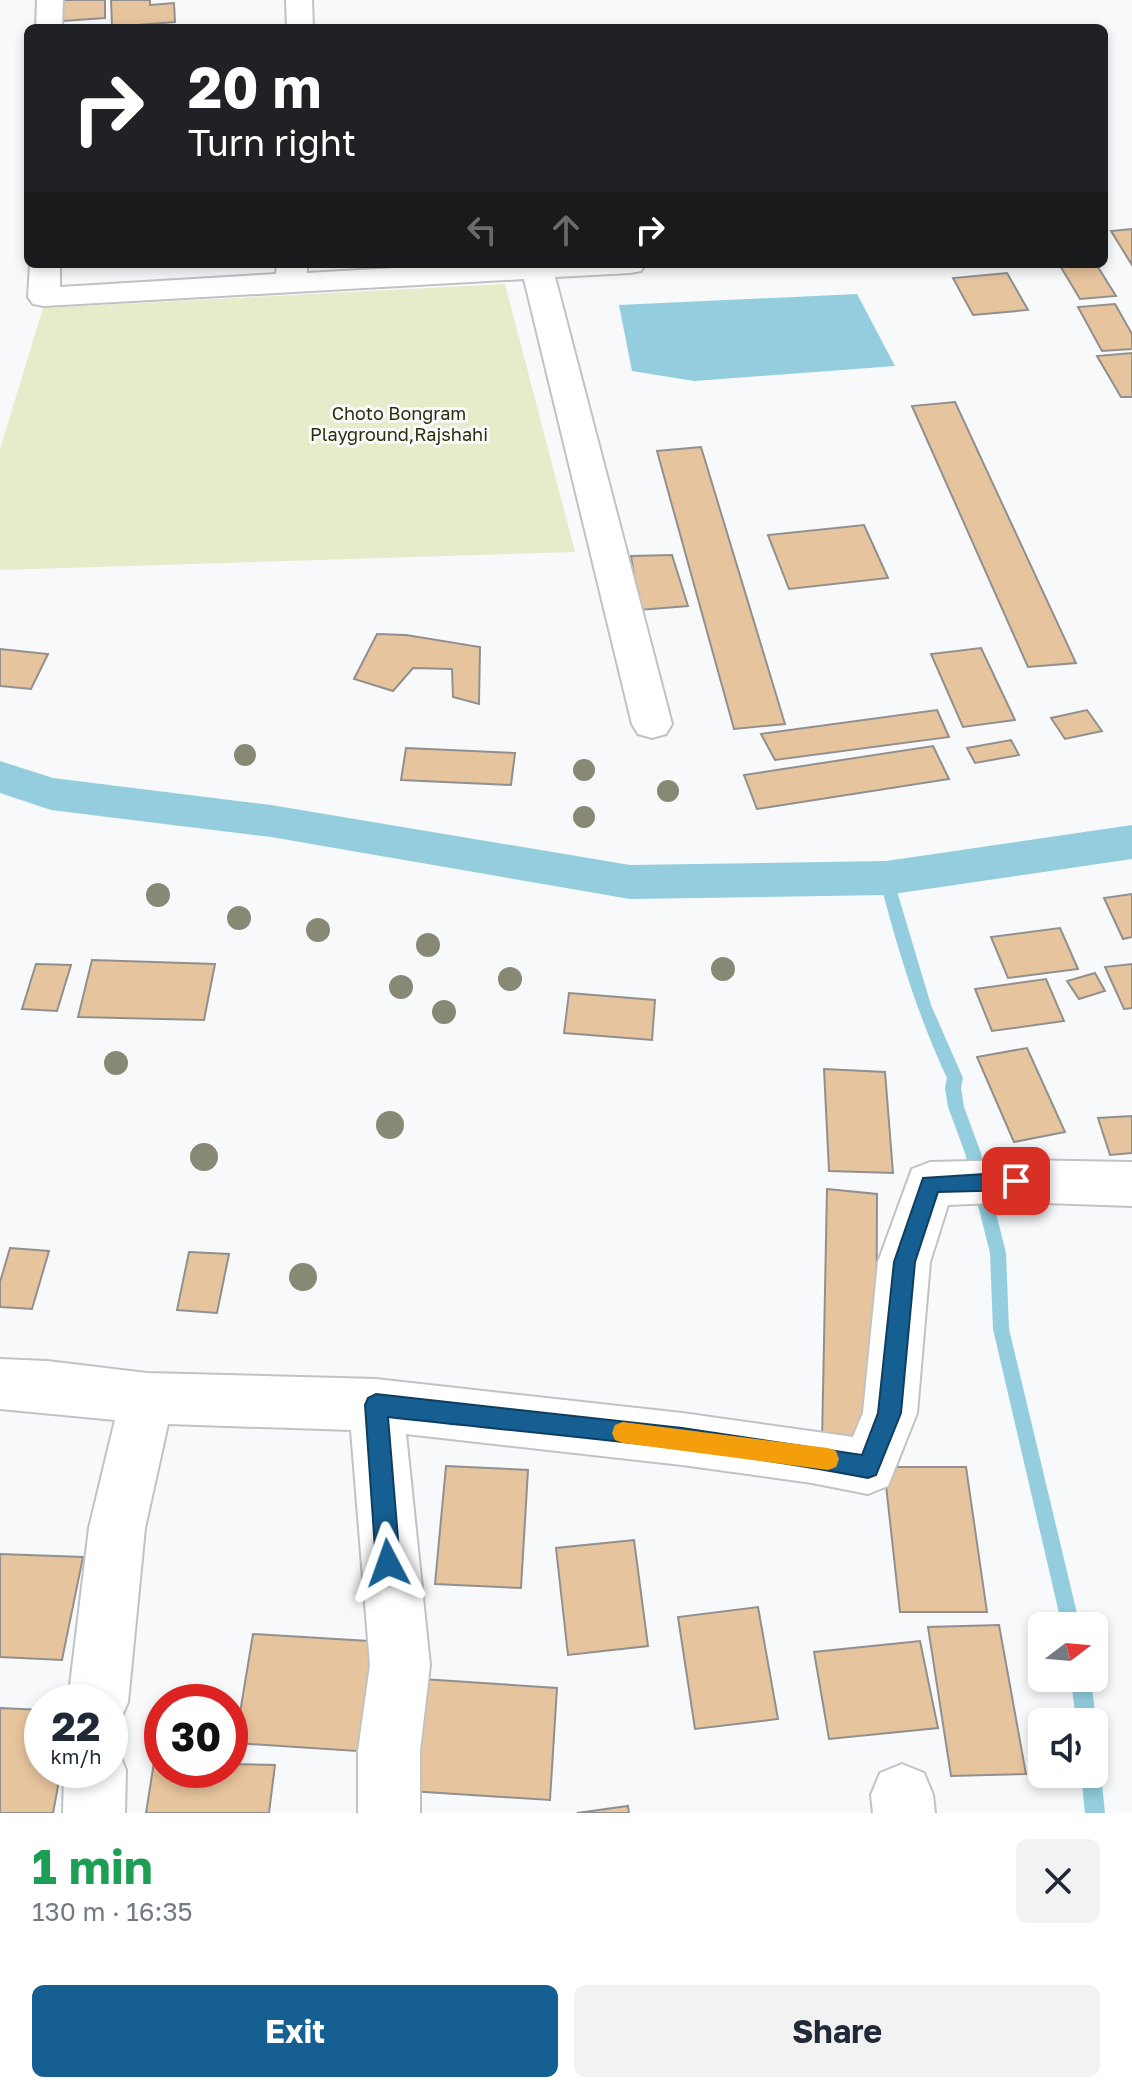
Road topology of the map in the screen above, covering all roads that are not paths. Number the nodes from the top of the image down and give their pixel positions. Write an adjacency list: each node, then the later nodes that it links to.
1 (50, 0): 3 (street)
2 (299, 0): 4 (street)
3 (49, 24)
4 (300, 24)
5 (45, 268): 8 (street)
6 (556, 268): 7 (street)
7 (537, 269): 8 (street); 9 (street)
8 (292, 274)
9 (652, 724)
10 (1132, 1184): 13 (street)
11 (0, 1384): 12 (street)
12 (147, 1398): 13 (street); 14 (street)
13 (376, 1405): 17 (street)
14 (100, 1684)
15 (95, 1788): 16 (street)
16 (94, 1813)
17 (389, 1813)

